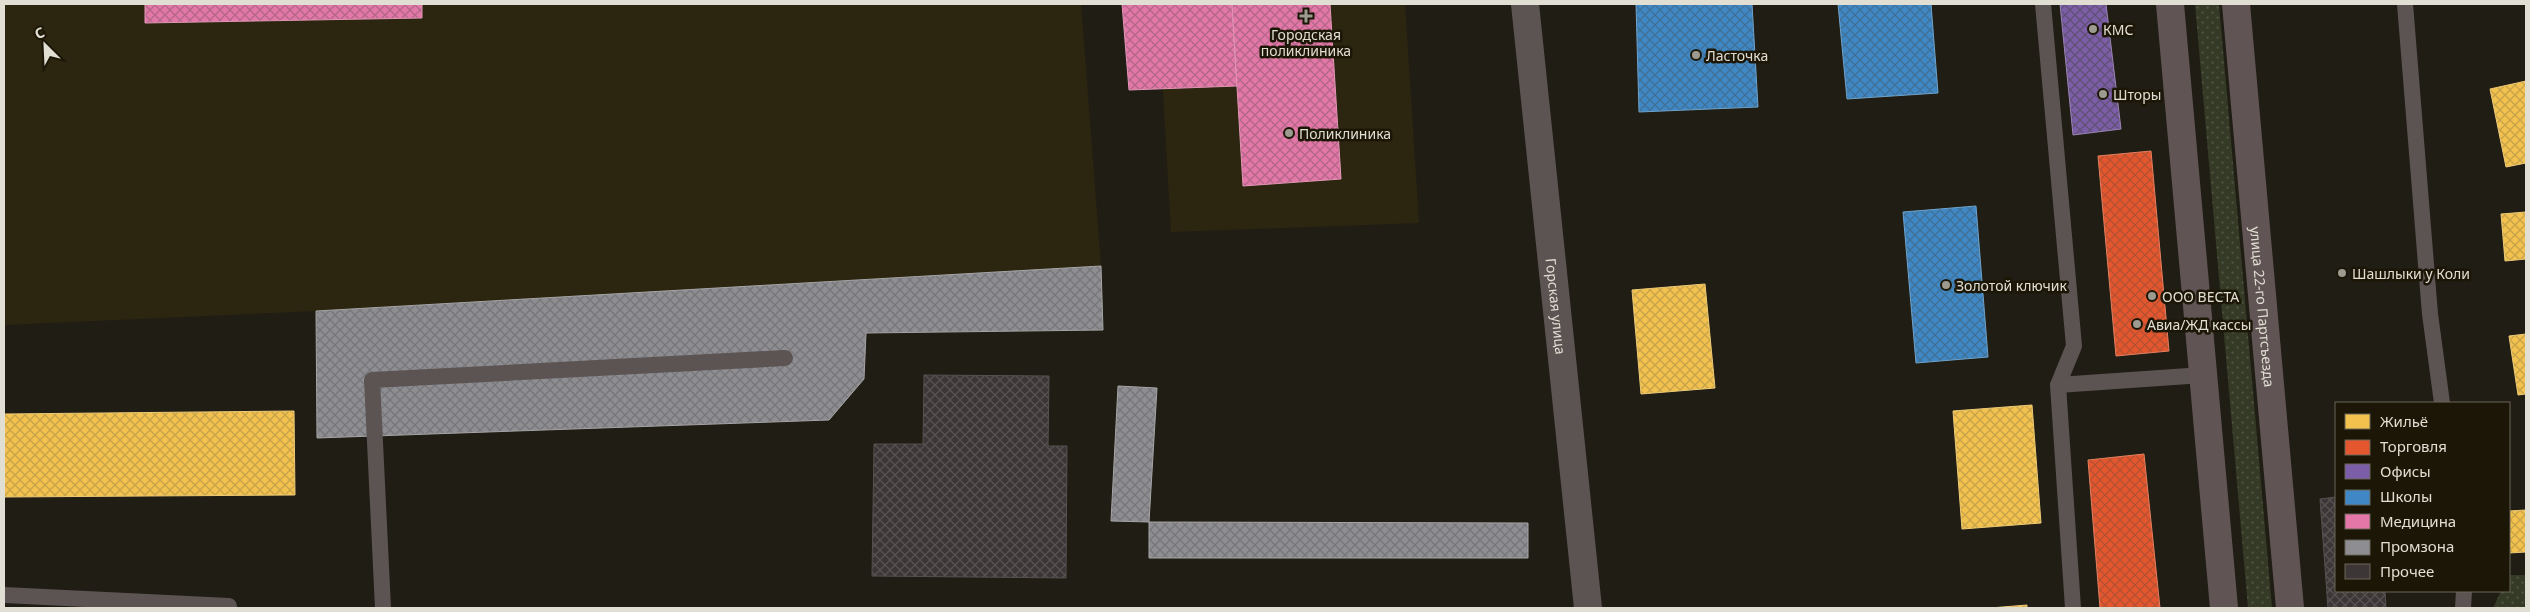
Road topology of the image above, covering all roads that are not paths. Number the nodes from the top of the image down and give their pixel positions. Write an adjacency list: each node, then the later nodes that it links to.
1 (1526, 4): 14 (street, Горская улица)
2 (2043, 4): 8 (lane)
3 (2170, 4): 7 (main road)
4 (2236, 4): 17 (main road, улица 22-го Партсъезда)
5 (2405, 4): 9 (lane)
6 (785, 358): 13 (lane)
7 (2203, 375): 8 (lane); 16 (main road)
8 (2058, 385): 15 (lane)
9 (2442, 402)
10 (2464, 592): 18 (lane)
11 (4, 595): 12 (lane)
12 (229, 606)
13 (383, 608)
14 (1588, 608)
15 (2073, 608)
16 (2224, 608)
17 (2290, 608)
18 (2463, 608)

